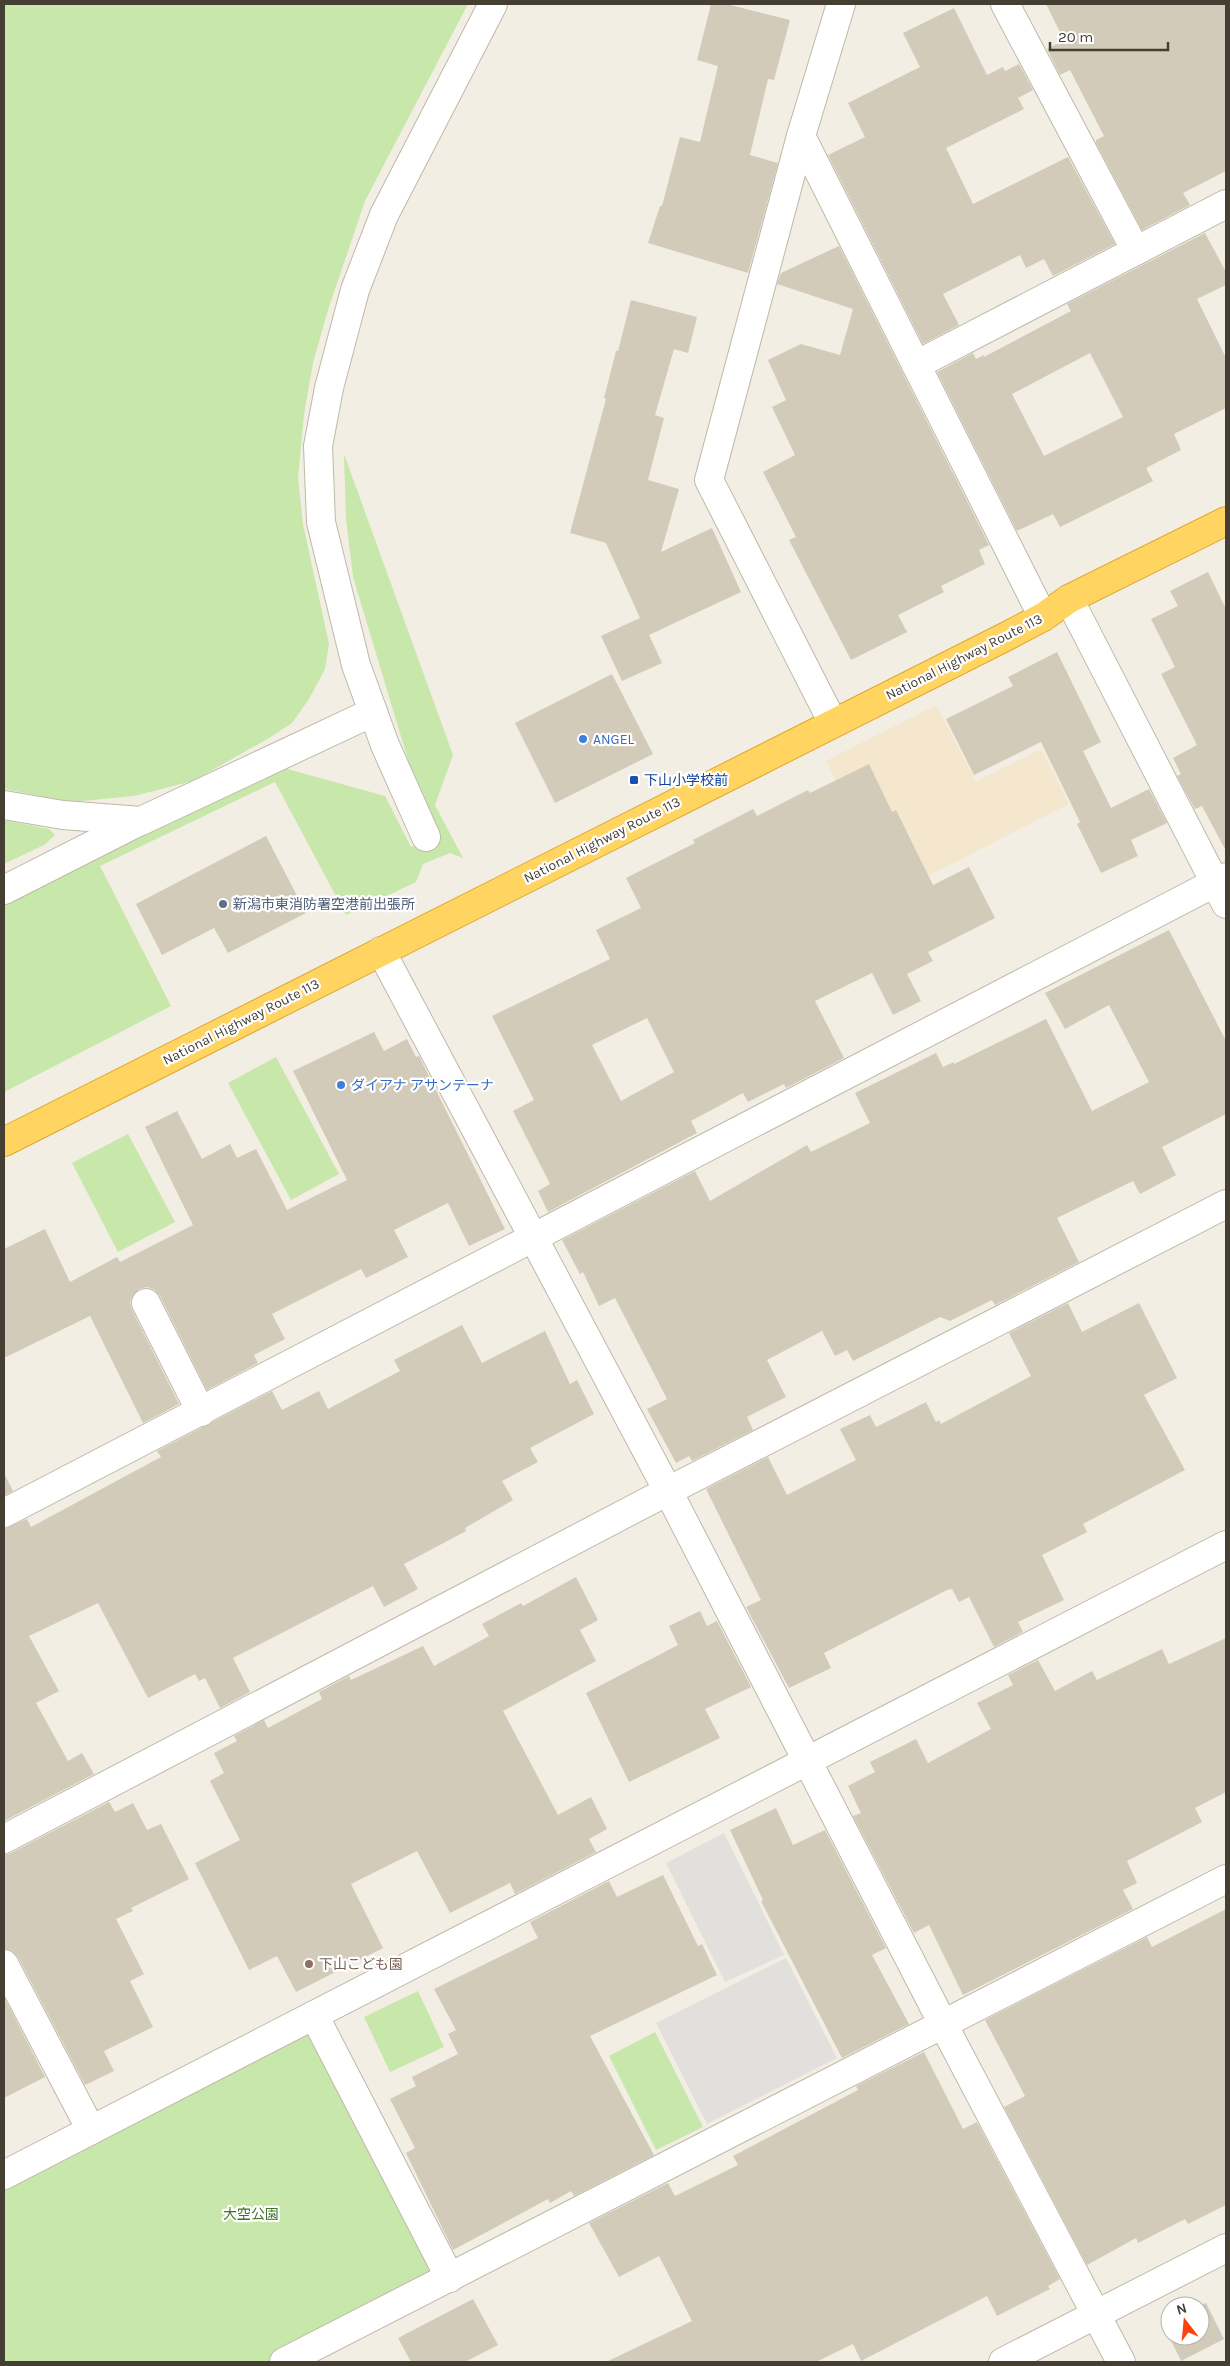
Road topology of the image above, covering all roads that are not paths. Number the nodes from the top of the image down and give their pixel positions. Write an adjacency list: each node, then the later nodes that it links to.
1 (493, 4): 11 (street)
2 (841, 4): 4 (street)
3 (1005, 4): 6 (street)
4 (801, 136): 7 (street); 12 (street)
5 (1226, 204): 6 (street)
6 (1136, 250): 7 (street)
7 (916, 365): 10 (street)
8 (1226, 522): 9 (highway, National Highway Route 113)
9 (1068, 600): 10 (highway, National Highway Route 113); 16 (street)
10 (1043, 617): 12 (highway, National Highway Route 113)
11 (373, 712): 14 (street); 15 (street)
12 (833, 724): 18 (highway, National Highway Route 113)
13 (4, 805): 14 (street)
14 (141, 820): 17 (street)
15 (426, 837)
16 (1223, 888): 21 (street)
17 (4, 890)
18 (381, 951): 19 (highway, National Highway Route 113); 21 (street)
19 (4, 1142)
20 (1226, 1204): 24 (street)
21 (535, 1238): 23 (street); 24 (street)
22 (146, 1303): 23 (street)
23 (201, 1412): 25 (street)
24 (668, 1491): 27 (street); 28 (street)
25 (4, 1514)
26 (1226, 1545): 27 (street)
27 (806, 1760): 31 (street); 32 (street)
28 (4, 1839)
29 (1226, 1879): 32 (street)
30 (4, 1964): 33 (street)
31 (314, 2015): 33 (street); 36 (street)
32 (943, 2024): 36 (street); 37 (street)
33 (90, 2130): 34 (street)
34 (4, 2175)
35 (1226, 2248): 37 (street)
36 (450, 2278): 38 (street)
37 (1096, 2315): 39 (street); 40 (street)
38 (284, 2362)
39 (1004, 2362)
40 (1121, 2362)

